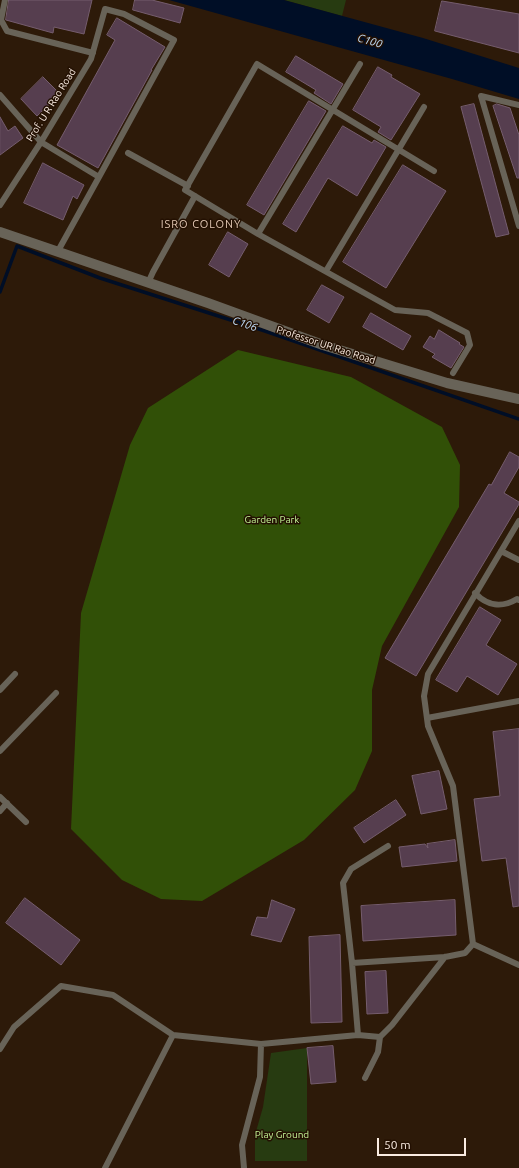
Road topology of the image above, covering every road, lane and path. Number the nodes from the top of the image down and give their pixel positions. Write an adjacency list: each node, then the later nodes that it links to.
1 (5, 0): 3 (lane)
2 (0, 29): 3 (lane)
3 (7, 31): 4 (lane)
4 (93, 53): 10 (lane, Prof. U R Rao Road); 14 (lane, Prof. U R Rao Road)
5 (360, 64): 9 (lane)
6 (0, 94): 10 (lane)
7 (519, 104): 18 (lane)
8 (424, 107): 11 (lane)
9 (333, 110): 11 (lane); 15 (lane); 20 (lane)
10 (41, 142): 14 (lane); 17 (lane, Prof. U R Rao Road)
11 (399, 149): 13 (lane); 22 (lane)
12 (128, 153): 15 (lane)
13 (434, 171)
14 (99, 177): 21 (lane)
15 (188, 186): 16 (lane)
16 (195, 196): 20 (lane); 23 (lane)
17 (0, 205)
18 (519, 226)
19 (0, 232): 21 (street, Professor UR Rao Road)
20 (258, 234): 22 (lane)
21 (58, 251): 23 (street, Professor UR Rao Road)
22 (326, 271): 24 (lane)
23 (148, 283): 25 (street, Professor UR Rao Road)
24 (453, 373)
25 (519, 399)
26 (519, 521): 27 (lane)
27 (501, 551): 28 (lane); 29 (lane)
28 (519, 560)
29 (475, 593): 30 (lane); 35 (lane)
30 (519, 600)
31 (16, 674): 32 (lane)
32 (0, 690)
33 (56, 693): 36 (lane)
34 (519, 701): 35 (lane)
35 (427, 718): 42 (lane)
36 (0, 751)
37 (0, 797): 38 (lane)
38 (7, 804): 39 (lane); 40 (lane)
39 (0, 811)
40 (26, 822)
41 (388, 846): 44 (lane)
42 (473, 944): 43 (lane); 45 (lane)
43 (445, 957): 44 (lane); 48 (lane)
44 (352, 963): 47 (lane)
45 (519, 965)
46 (173, 1034): 49 (lane); 50 (lane); 52 (lane)
47 (358, 1035): 48 (lane); 49 (lane)
48 (380, 1037): 51 (lane)
49 (261, 1044): 53 (lane)
50 (0, 1049)
51 (365, 1078)
52 (105, 1168)
53 (244, 1168)

